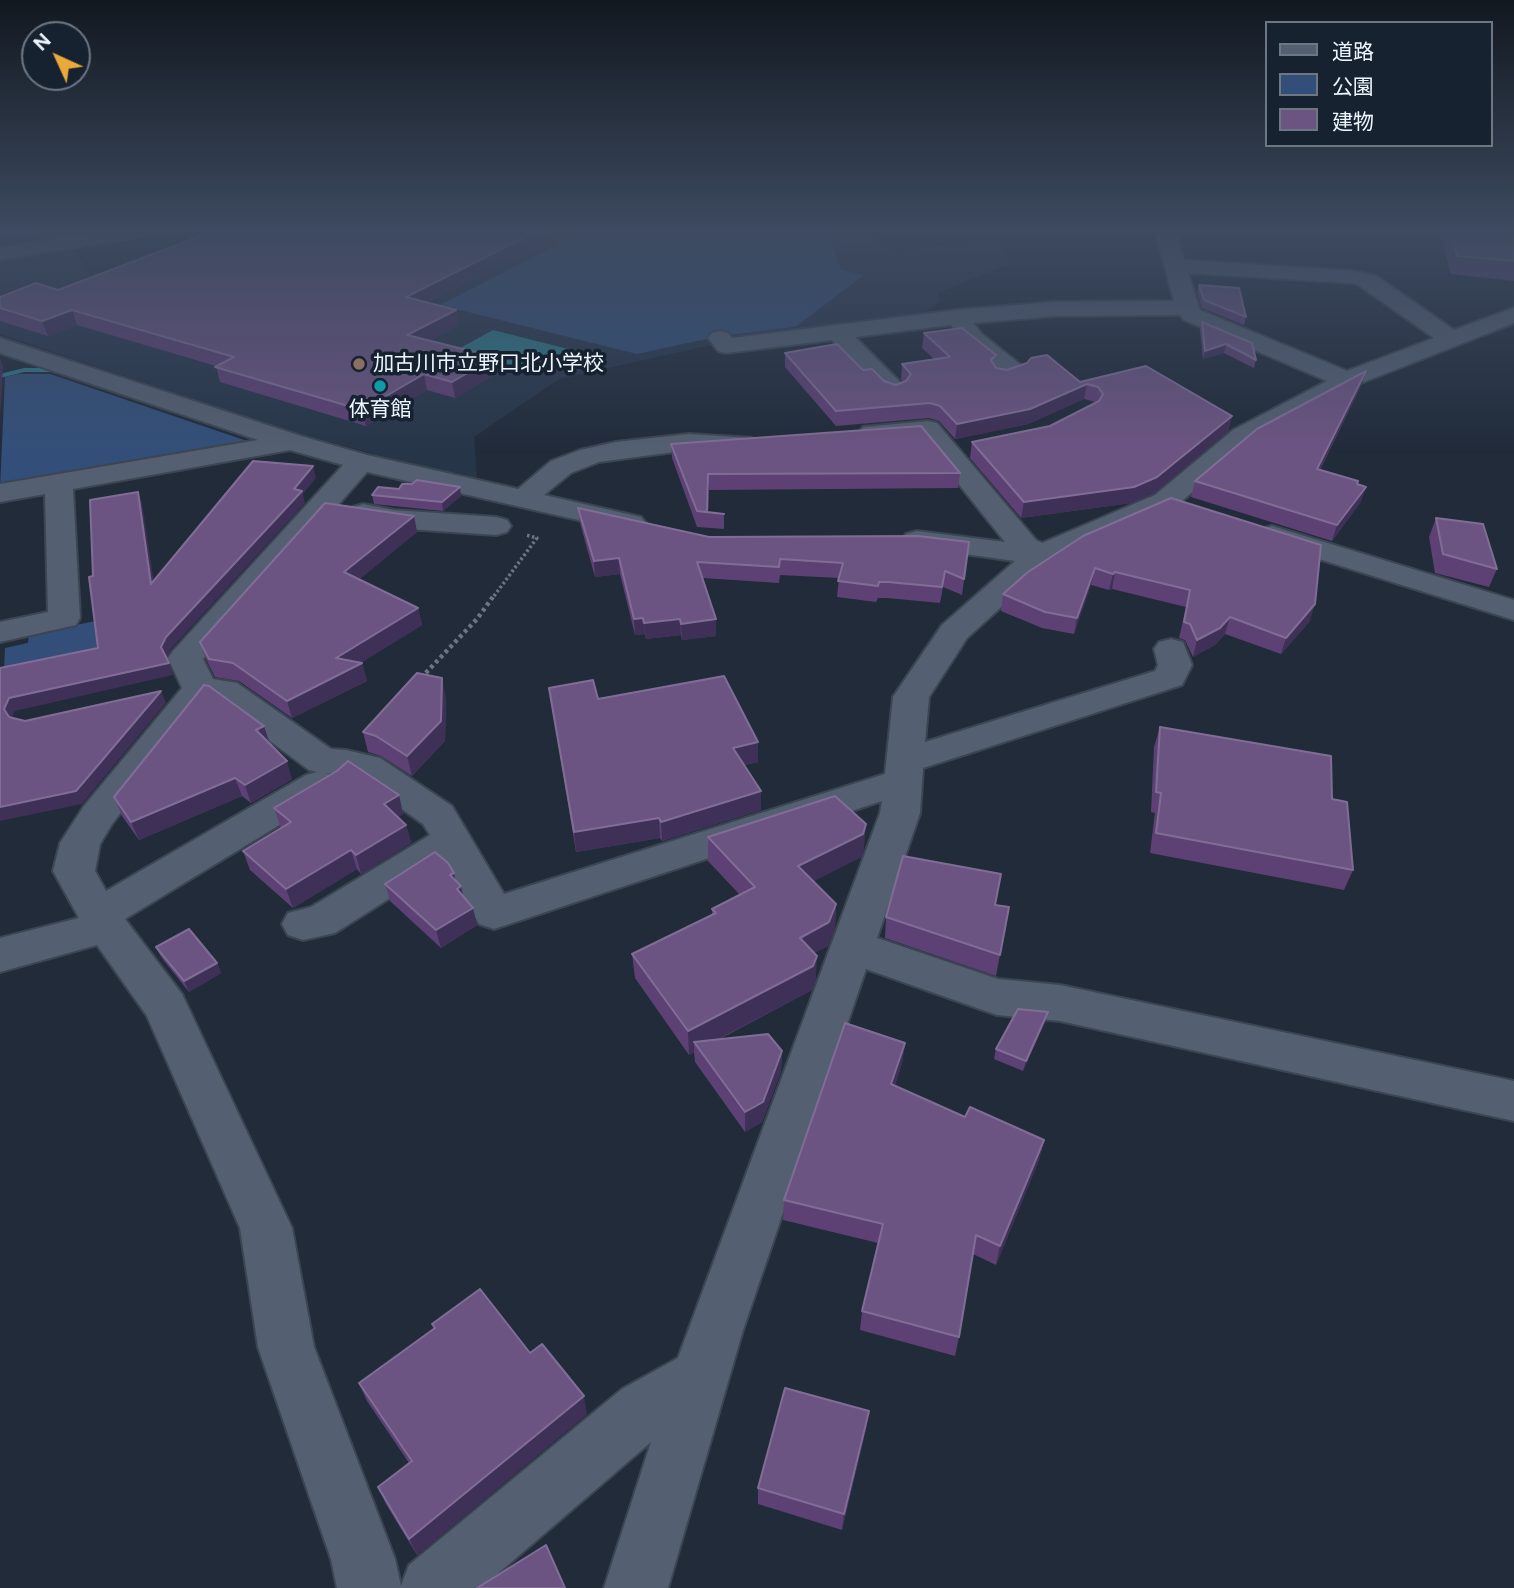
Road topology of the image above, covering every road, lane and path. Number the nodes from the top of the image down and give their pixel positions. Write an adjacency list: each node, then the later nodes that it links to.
1 (1186, 304): 3 (street)
2 (1401, 304): 8 (street)
3 (1187, 308): 5 (street); 13 (street)
4 (1514, 315): 8 (street)
5 (957, 317): 6 (street); 12 (street)
6 (837, 332): 7 (street); 14 (street)
7 (720, 338)
8 (1450, 338): 13 (street)
9 (0, 345): 10 (street)
10 (41, 359): 11 (street); 16 (street)
11 (0, 369)
12 (1004, 375)
13 (1347, 380): 27 (street)
14 (894, 389)
15 (851, 434): 27 (street)
16 (291, 442): 18 (street); 19 (street)
17 (764, 442): 21 (street)
18 (361, 462): 21 (street); 22 (street)
19 (59, 483): 20 (street); 29 (street)
20 (0, 493)
21 (524, 499): 25 (street)
22 (321, 506): 23 (street); 32 (street)
23 (496, 526): 31 (path)
24 (1244, 526): 28 (street)
25 (656, 529)
26 (889, 540): 27 (street)
27 (1040, 555): 34 (street)
28 (1514, 610)
29 (0, 632)
30 (1171, 649): 34 (street)
31 (411, 687)
32 (185, 688): 33 (street); 36 (street)
33 (346, 762): 35 (street); 36 (street)
34 (904, 771): 35 (street); 38 (street)
35 (451, 841): 37 (street)
36 (102, 921): 39 (street); 42 (street)
37 (303, 924)
38 (853, 947): 40 (street); 41 (street)
39 (0, 955)
40 (1514, 1101)
41 (701, 1377): 43 (street); 44 (street)
42 (369, 1588)
43 (432, 1588)
44 (636, 1588)

